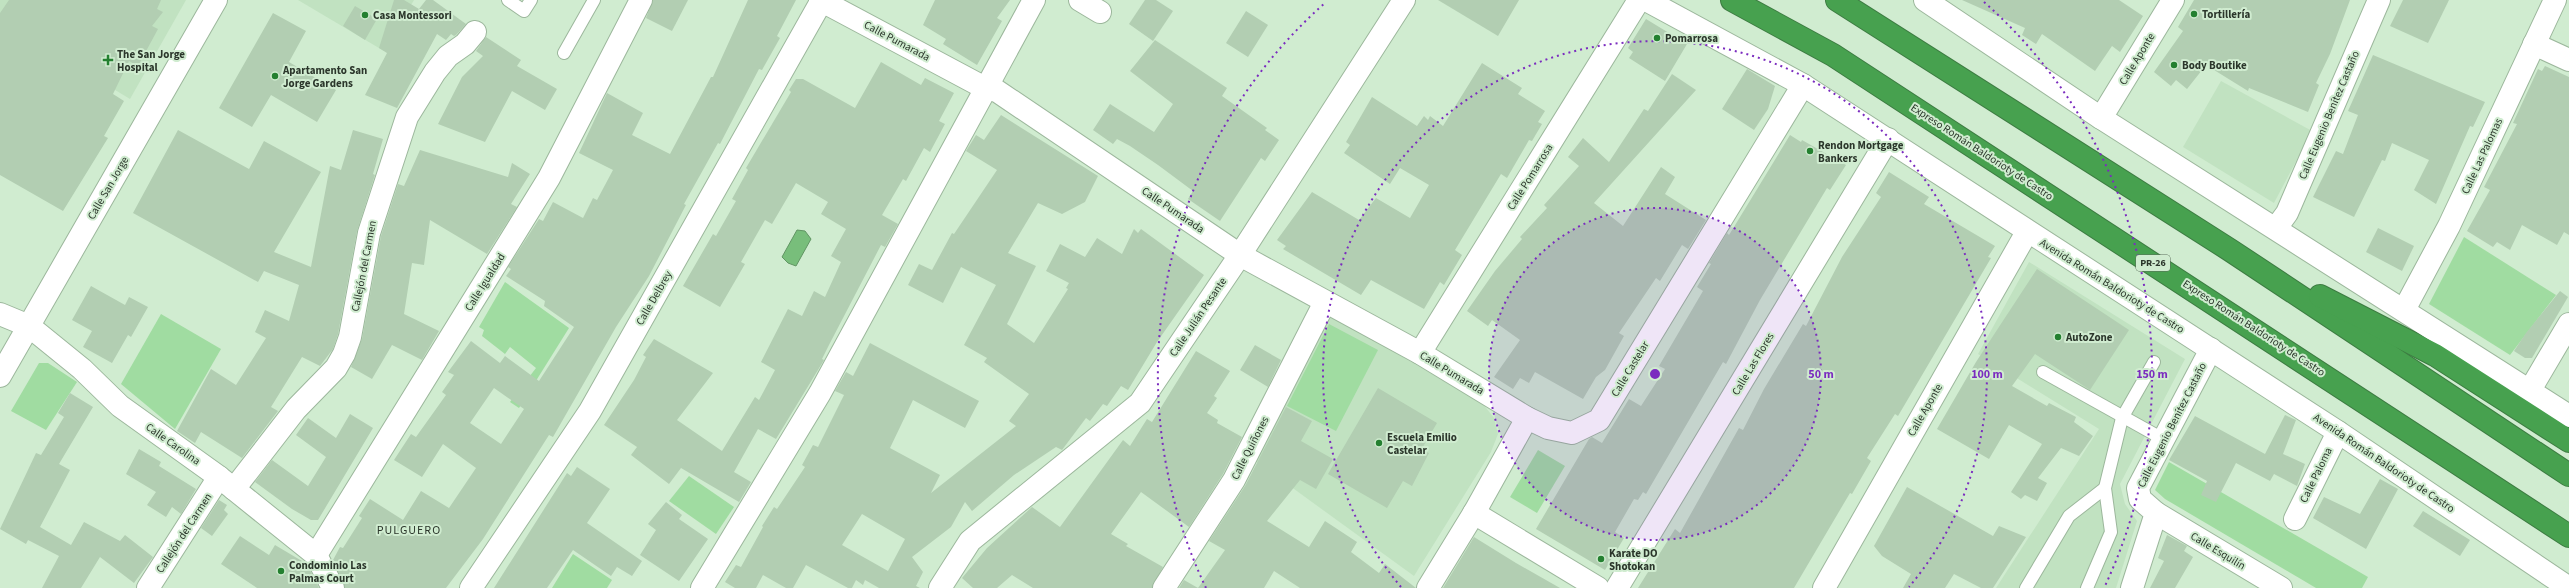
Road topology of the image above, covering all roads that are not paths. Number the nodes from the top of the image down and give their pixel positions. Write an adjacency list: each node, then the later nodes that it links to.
1 (216, 0): 36 (street, Calle San Jorge)
2 (508, 0): 3 (lane)
3 (531, 0)
4 (594, 0): 22 (lane)
5 (641, 0): 56 (street, Calle Igualdad)
6 (822, 0): 25 (street, Calle Pumarada); 59 (street, Calle Delbrey)
7 (1034, 0): 25 (street)
8 (1080, 0): 19 (street)
9 (1404, 0): 31 (street, Calle Julián Pesante)
10 (1639, 0): 38 (street, Calle Pomarrosa)
11 (1646, 0): 24 (street, Avenida Román Baldorioty de Castro)
12 (1732, 0): 55 (highway, Expreso Román Baldorioty de Castro / PR-26)
13 (1837, 0): 30 (highway)
14 (1925, 0): 18 (street)
15 (2173, 0): 26 (street, Calle Aponte)
16 (2379, 0): 28 (street, Calle Eugenio Benítez Castaño)
17 (2555, 0): 21 (street, Calle Las Palomas)
18 (1951, 7): 26 (street)
19 (1100, 12)
20 (475, 32): 50 (street, Callejón del Carmen)
21 (2534, 44): 23 (street); 33 (street, Calle Las Palomas)
22 (564, 53)
23 (2569, 60)
24 (1803, 85): 27 (street, Avenida Román Baldorioty de Castro); 44 (street, Calle Castelar)
25 (984, 88): 31 (street, Calle Pumarada); 60 (street)
26 (2101, 118): 28 (street)
27 (1888, 139): 29 (street, Avenida Román Baldorioty de Castro); 65 (street, Calle Las Flores)
28 (2276, 228): 33 (street)
29 (2027, 232): 37 (street, Avenida Román Baldorioty de Castro); 66 (street, Calle Aponte)
30 (2230, 250): 48 (highway); 49 (highway)
31 (1240, 255): 32 (street, Calle Pumarada); 61 (street, Calle Julián Pesante)
32 (1326, 302): 38 (street, Calle Pumarada); 62 (street, Calle Quiñones)
33 (2404, 310): 42 (street)
34 (0, 314): 36 (street, Calle Carolina)
35 (2569, 324): 42 (street)
36 (29, 326): 41 (street, Calle San Jorge); 50 (street, Calle Carolina)
37 (2211, 349): 46 (street, Avenida Román Baldorioty de Castro); 47 (street, Calle Eugenio Benítez Castaño)
38 (1420, 354): 44 (street, Calle Pumarada)
39 (2154, 362): 45 (lane)
40 (2043, 372): 45 (lane)
41 (0, 376)
42 (2530, 390): 43 (street)
43 (2569, 416)
44 (1527, 418): 52 (street)
45 (2122, 418): 47 (lane); 51 (lane)
46 (2338, 432): 54 (street, Calle Paloma); 71 (street, Avenida Román Baldorioty de Castro)
47 (2162, 439): 53 (street, Calle Eugenio Benítez Castaño)
48 (2569, 441)
49 (2569, 475)
50 (227, 483): 56 (street, Calle Carolina); 57 (street, Callejón del Carmen)
51 (2105, 488): 67 (lane); 68 (lane)
52 (1474, 513): 63 (street); 64 (street)
53 (2156, 513): 69 (street); 70 (street, Calle Esquilín)
54 (2295, 519)
55 (2569, 536)
56 (316, 555): 58 (street, Calle Carolina)
57 (148, 588)
58 (333, 588)
59 (470, 588)
60 (702, 588)
61 (940, 588)
62 (1164, 588)
63 (1428, 588)
64 (1598, 588)
65 (1617, 588)
66 (1824, 588)
67 (2026, 588)
68 (2087, 588)
69 (2132, 588)
70 (2281, 588)
71 (2569, 588)

